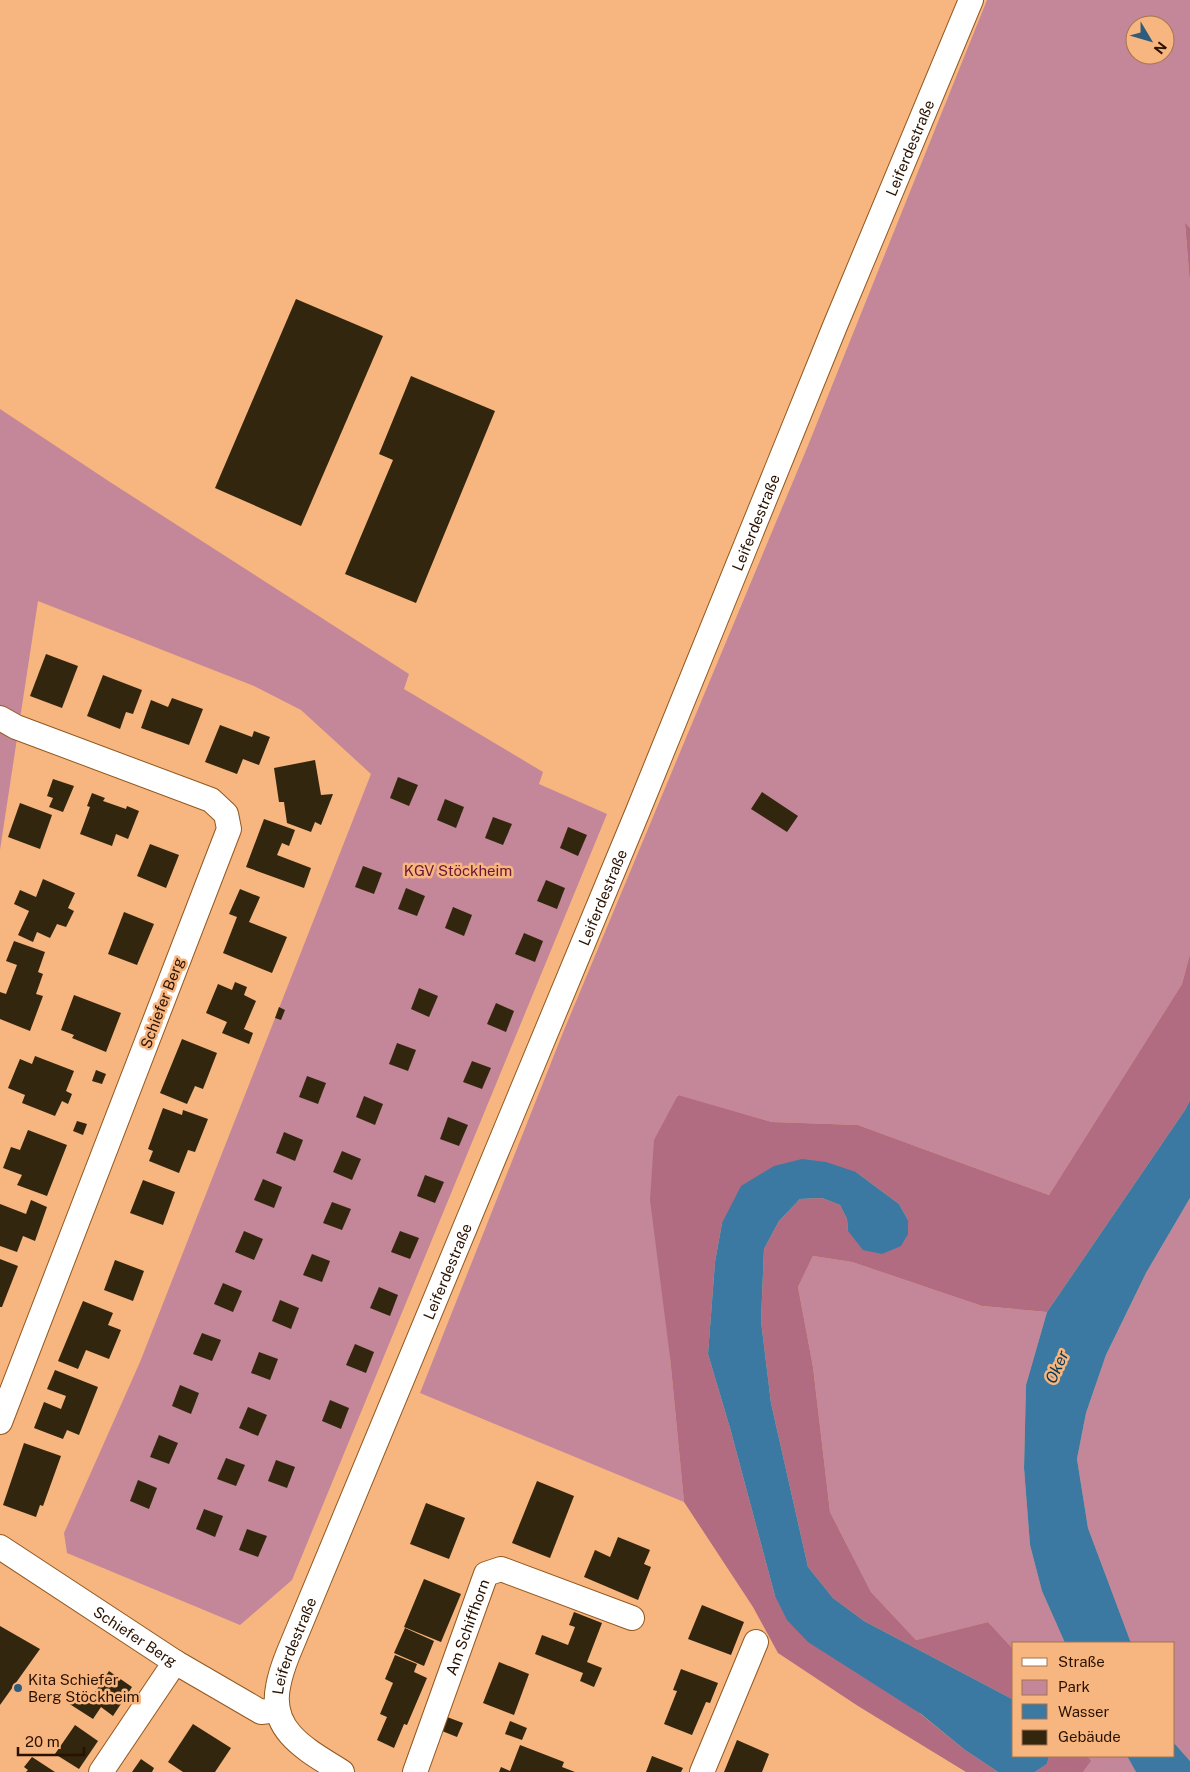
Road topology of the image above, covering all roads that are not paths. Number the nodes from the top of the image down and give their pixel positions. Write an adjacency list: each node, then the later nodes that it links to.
1 (971, 0): 8 (street, Leiferdestraße)
2 (0, 718): 3 (street, Schiefer Berg)
3 (0, 1422)
4 (0, 1547): 7 (street, Schiefer Berg)
5 (632, 1618): 11 (street, Am Schiffhorn)
6 (756, 1642): 12 (street)
7 (175, 1662): 8 (street, Schiefer Berg); 9 (street)
8 (277, 1710): 10 (street, Leiferdestraße)
9 (101, 1772)
10 (342, 1772)
11 (415, 1772)
12 (702, 1772)

